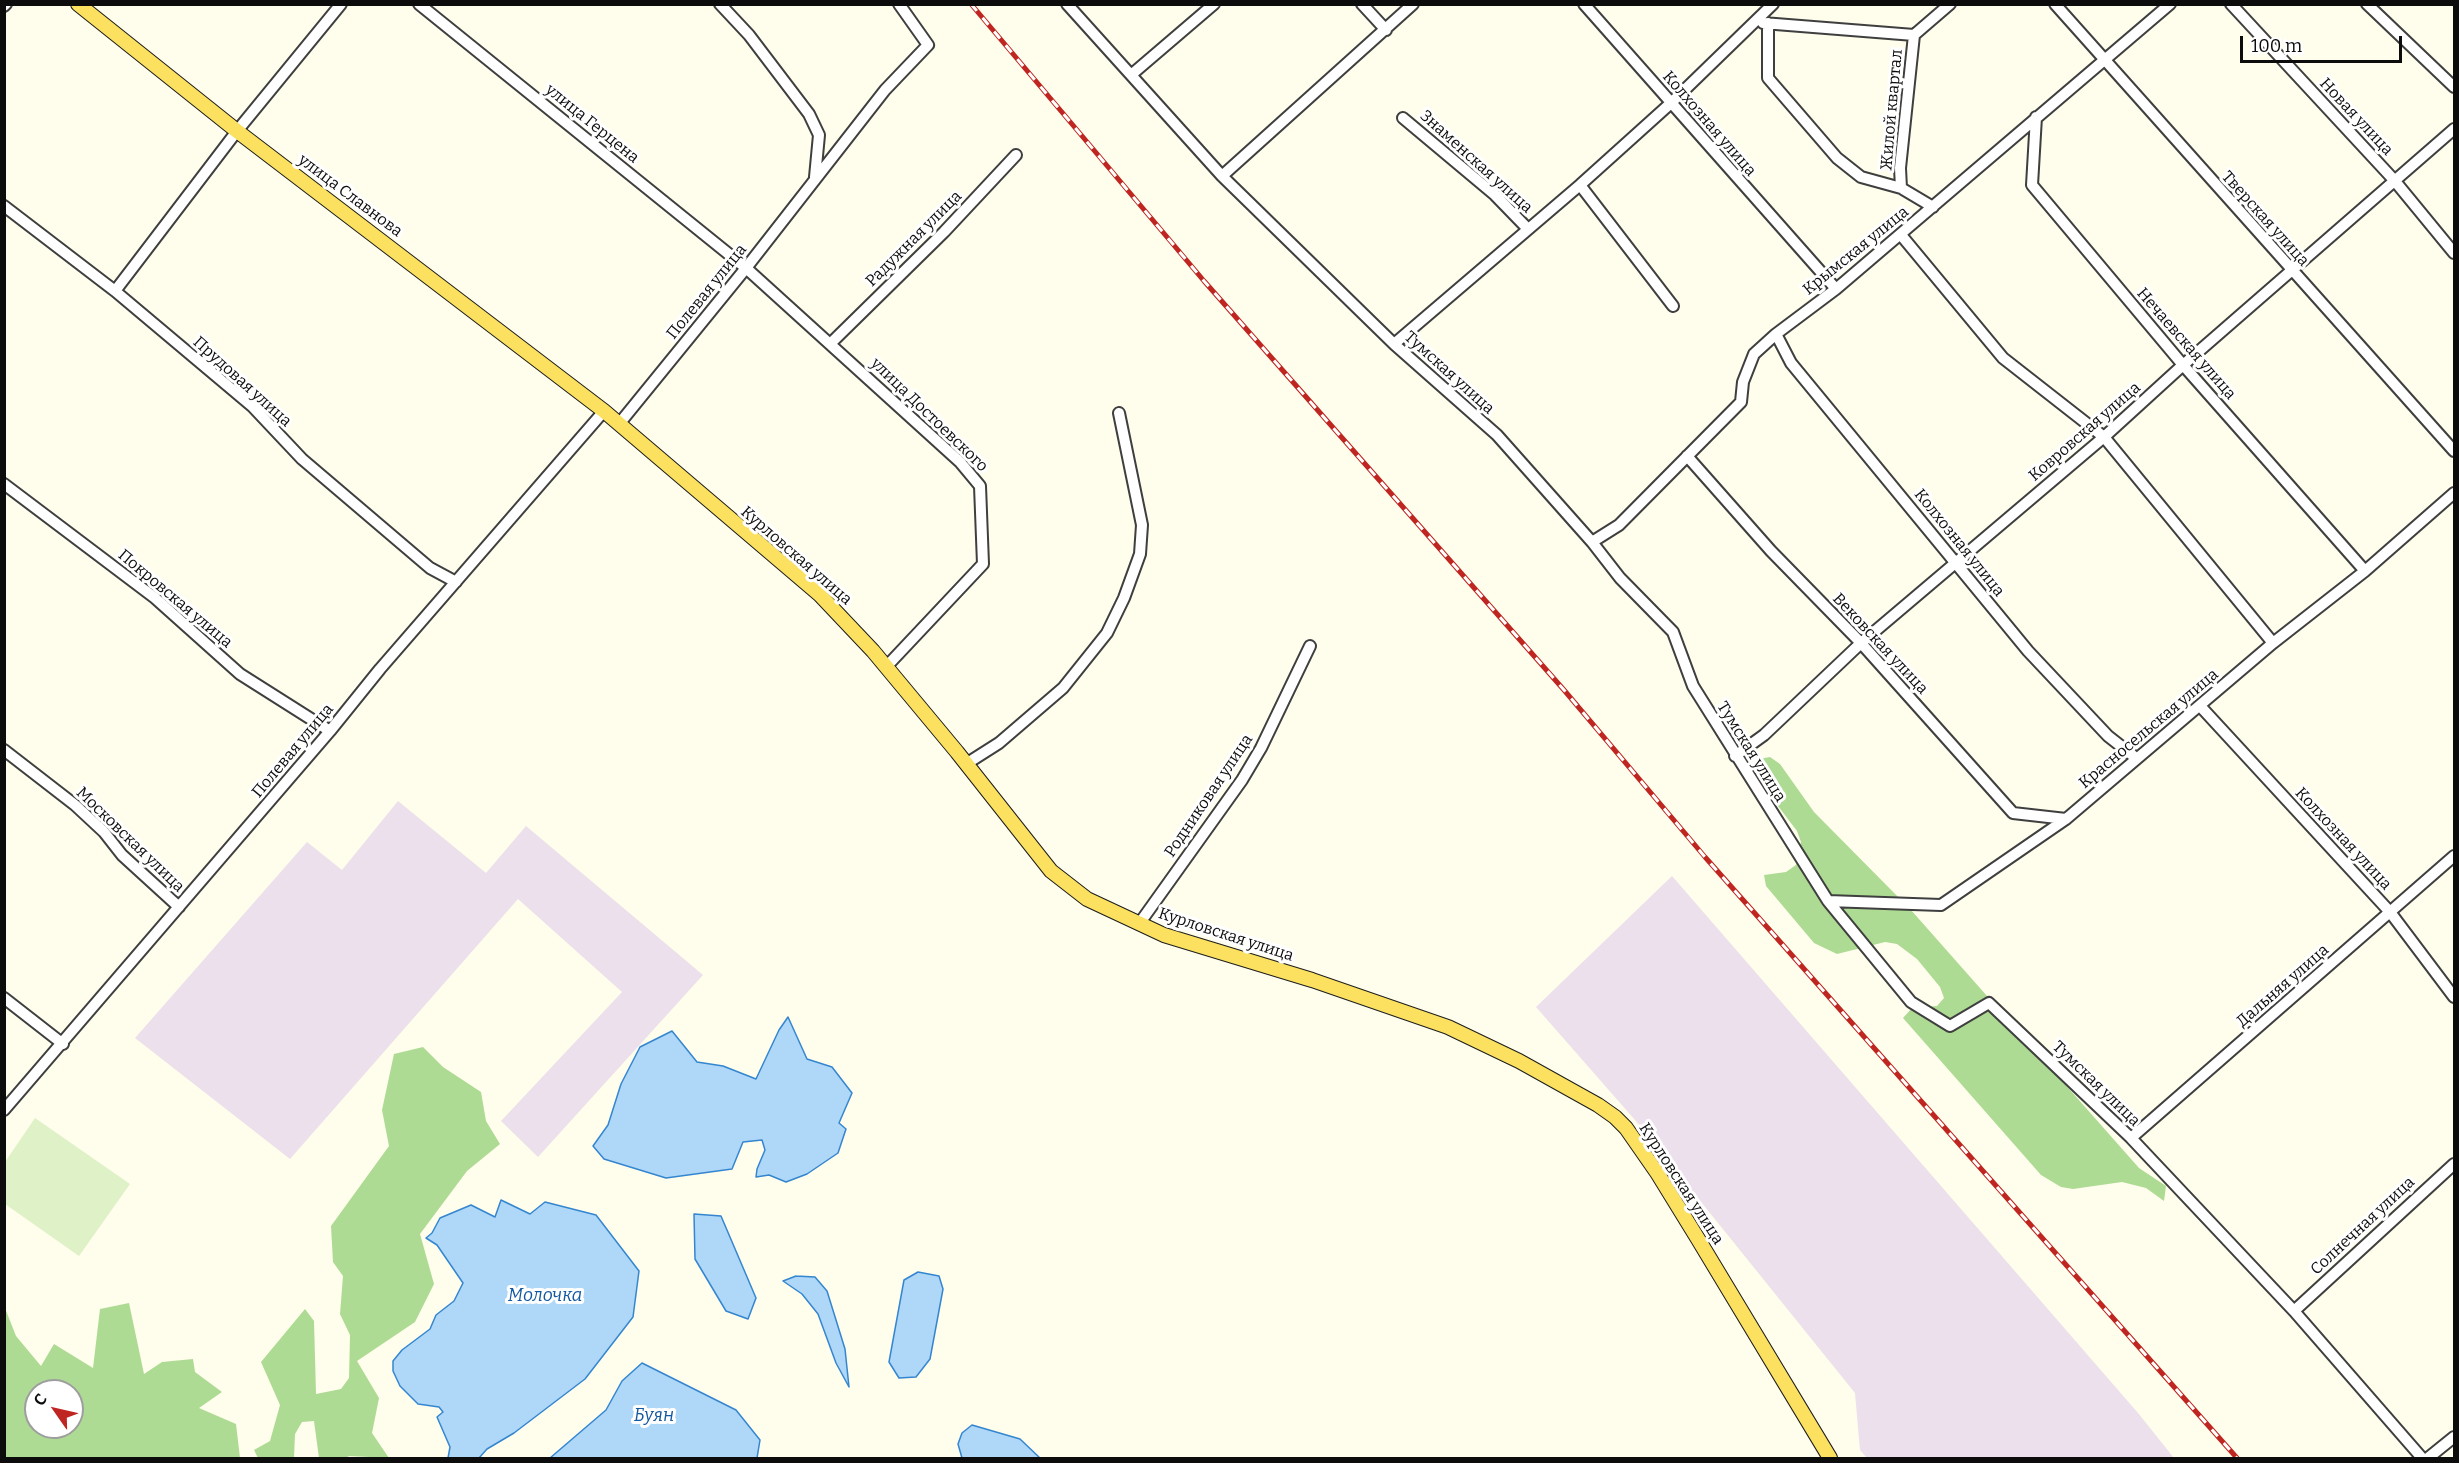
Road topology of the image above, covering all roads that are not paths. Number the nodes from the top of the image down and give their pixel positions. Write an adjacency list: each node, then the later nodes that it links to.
1 (78, 4): 28 (main road, улица Славнова)
2 (341, 4): 28 (street)
3 (418, 4): 40 (street, улица Герцена)
4 (720, 4): 31 (street)
5 (899, 4): 31 (street, Полевая улица)
6 (1067, 4): 22 (street, Тумская улица)
7 (1214, 4): 22 (street)
8 (1362, 4): 19 (street)
9 (1413, 4): 19 (street)
10 (1773, 4): 17 (street, Знаменская улица)
11 (1950, 4): 20 (street, Жилой квартал)
12 (2055, 4): 21 (street, Тверская улица)
13 (2170, 4): 21 (street, Крымская улица)
14 (2231, 4): 32 (street, Новая улица)
15 (2367, 4): 23 (street)
16 (1587, 6): 24 (street, Колхозная улица)
17 (1753, 22): 18 (street, Жилой квартал); 24 (street, Знаменская улица)
18 (1768, 23): 20 (street, Жилой квартал); 34 (street)
19 (1386, 30): 30 (street)
20 (1914, 35): 34 (street, Жилой квартал)
21 (2104, 62): 25 (street, Крымская улица); 41 (street, Тверская улица)
22 (1131, 75): 30 (street, Тумская улица)
23 (2454, 87)
24 (1671, 103): 33 (street, Знаменская улица); 42 (street, Колхозная улица)
25 (2036, 117): 36 (street, Крымская улица); 48 (street, Нечаевская улица)
26 (1403, 118): 37 (street, Знаменская улица)
27 (2454, 129): 32 (street, Ковровская улица)
28 (237, 131): 43 (street); 49 (main road, улица Славнова)
29 (1016, 155): 46 (street, Радужная улица)
30 (1222, 176): 47 (street, Тумская улица)
31 (815, 177): 40 (street, Полевая улица)
32 (2394, 180): 39 (street, Новая улица); 41 (street, Ковровская улица)
33 (1580, 185): 37 (street, Знаменская улица); 44 (street)
34 (1901, 188): 36 (street)
35 (4, 206): 43 (street, Прудовая улица)
36 (1933, 207): 38 (street, Крымская улица)
37 (1528, 229): 47 (street, Знаменская улица)
38 (1901, 235): 42 (street, Крымская улица); 52 (street)
39 (2454, 253)
40 (746, 268): 46 (street, улица Достоевского); 51 (street, Полевая улица)
41 (2292, 271): 48 (street, Ковровская улица); 53 (street, Тверская улица)
42 (1836, 289): 45 (street, Крымская улица)
43 (115, 291): 60 (street, Прудовая улица)
44 (1673, 306)
45 (1776, 334): 54 (street, Крымская улица); 58 (street, Колхозная улица)
46 (831, 343): 64 (street, улица Достоевского)
47 (1394, 344): 57 (street, Тумская улица)
48 (2183, 365): 52 (street, Ковровская улица); 59 (street, Нечаевская улица)
49 (604, 411): 51 (main road, Курловская улица); 60 (street, Полевая улица)
50 (1119, 413): 70 (street)
51 (619, 424): 64 (main road, Курловская улица)
52 (2104, 437): 58 (street, Ковровская улица); 62 (street)
53 (2454, 451)
54 (1687, 456): 57 (street, Крымская улица); 61 (street, Вековская улица)
55 (4, 484): 66 (street, Покровская улица)
56 (2454, 493): 59 (street, Красносельская улица)
57 (1592, 542): 68 (street, Тумская улица)
58 (1957, 564): 61 (street, Ковровская улица); 69 (street, Колхозная улица)
59 (2365, 571): 62 (street, Красносельская улица)
60 (456, 582): 66 (street, Полевая улица)
61 (1861, 643): 68 (street, Ковровская улица); 71 (street, Вековская улица)
62 (2273, 643): 65 (street, Красносельская улица)
63 (1310, 646): 76 (street, Родниковая улица)
64 (885, 667): 70 (main road, Курловская улица)
65 (2201, 707): 69 (street, Красносельская улица); 75 (street, Колхозная улица)
66 (330, 731): 74 (street, Полевая улица)
67 (4, 750): 74 (street, Московская улица)
68 (1735, 756): 73 (street, Тумская улица)
69 (2136, 758): 71 (street, Красносельская улица)
70 (966, 764): 76 (main road, Курловская улица)
71 (2066, 819): 73 (street, Красносельская улица)
72 (2454, 856): 75 (street, Дальняя улица)
73 (1828, 901): 81 (street, Тумская улица)
74 (178, 907): 79 (street, Полевая улица)
75 (2390, 912): 77 (street, Колхозная улица); 81 (street, Дальняя улица)
76 (1139, 924): 85 (main road, Курловская улица)
77 (2454, 997)
78 (4, 998): 79 (street)
79 (63, 1044): 80 (street, Полевая улица)
80 (4, 1110)
81 (2131, 1138): 83 (street, Тумская улица)
82 (2454, 1164): 83 (street, Солнечная улица)
83 (2294, 1311): 86 (street, Тумская улица)
84 (2454, 1437): 87 (street)
85 (1830, 1458)
86 (2422, 1458)
87 (2428, 1458)

